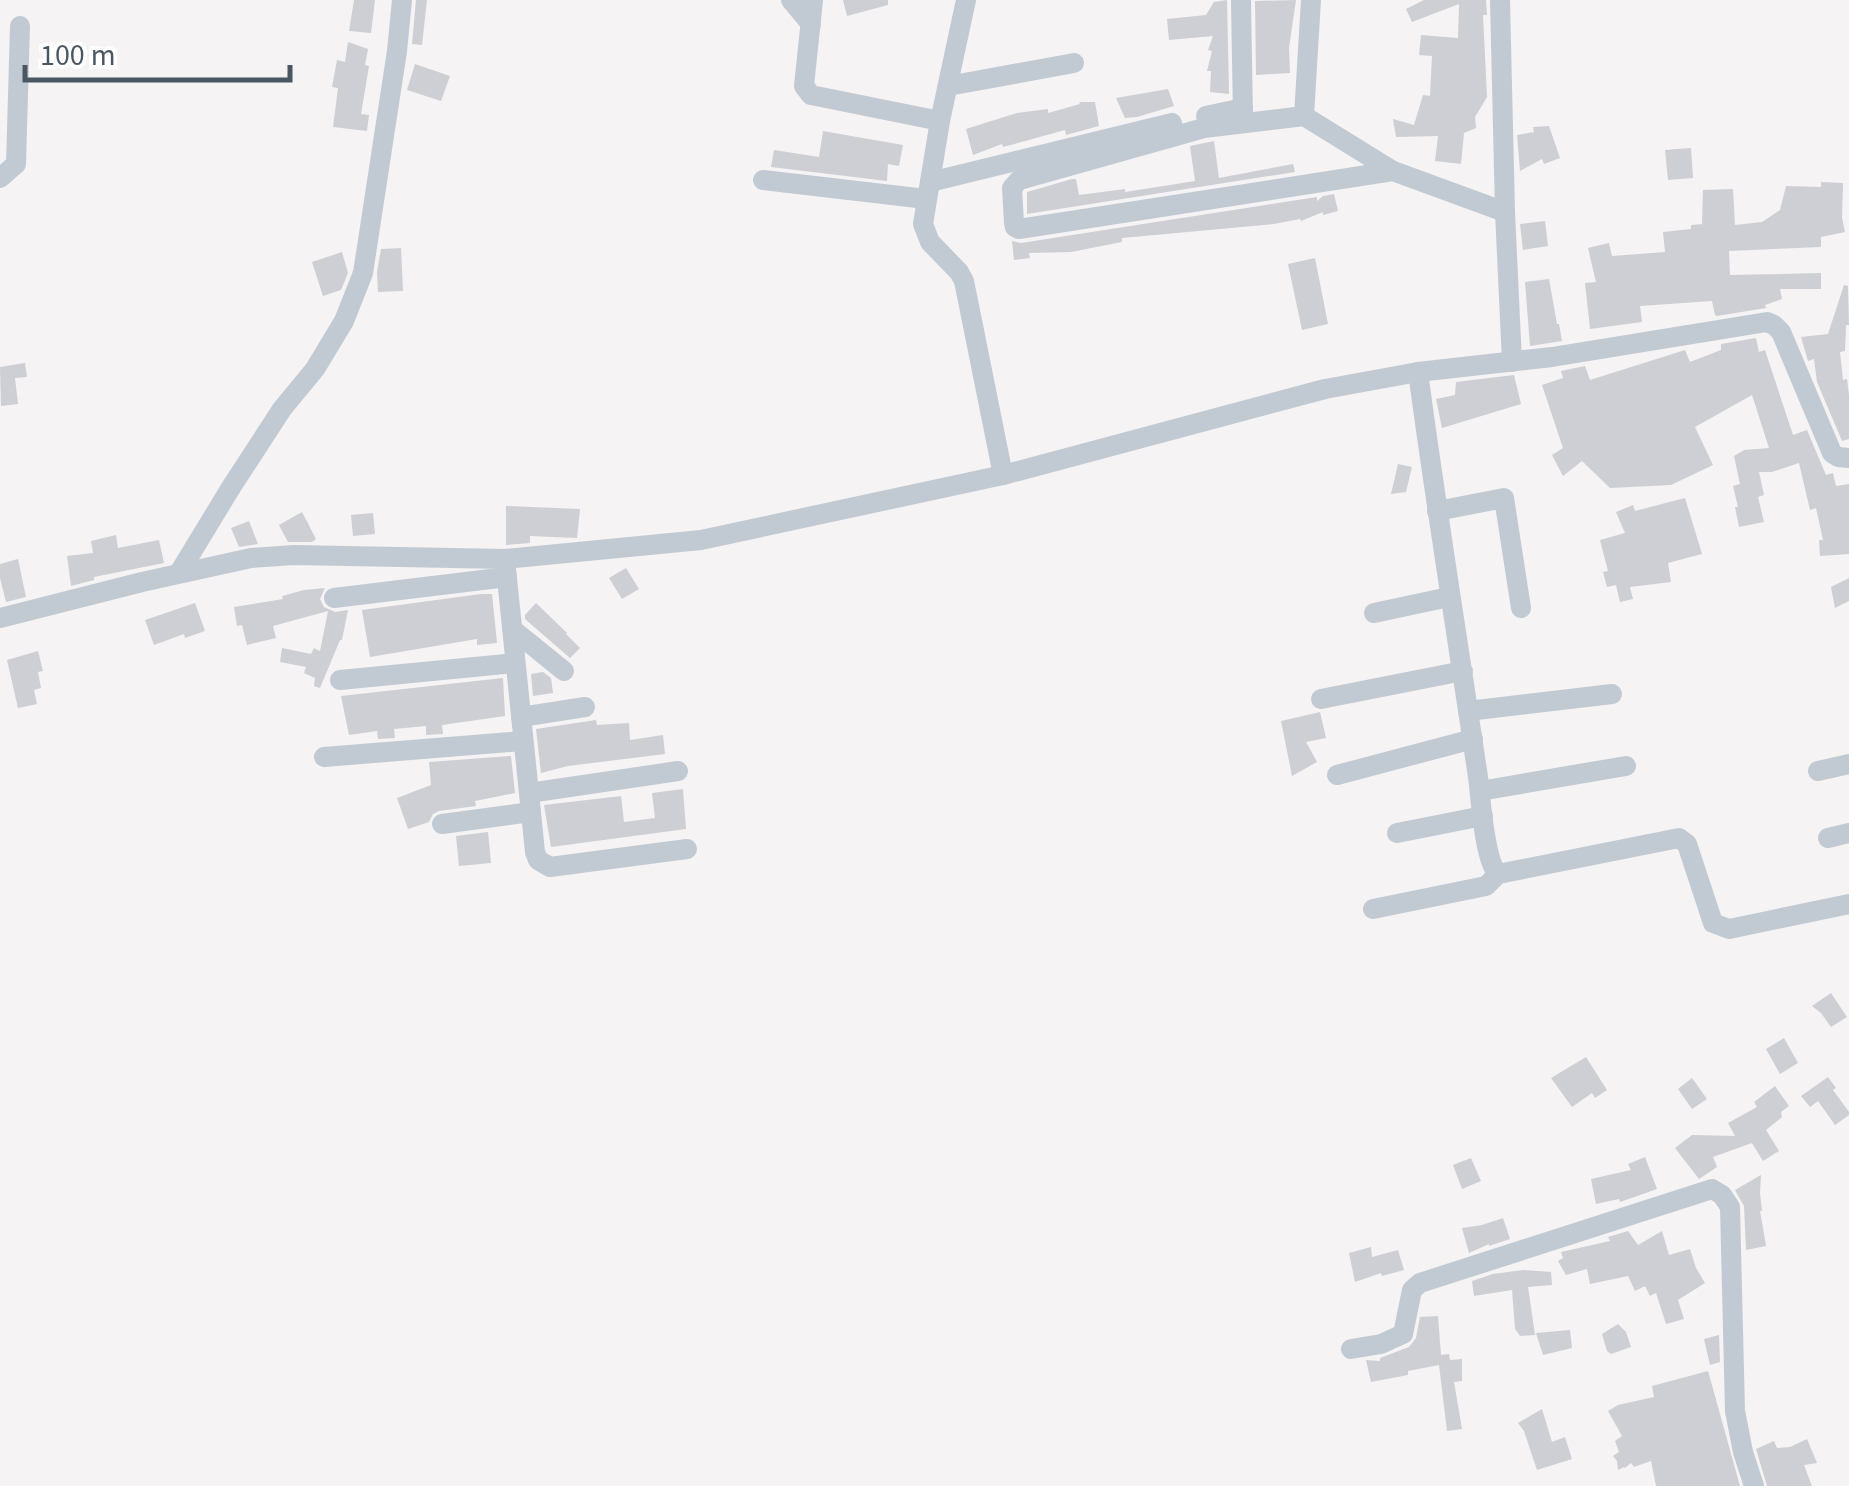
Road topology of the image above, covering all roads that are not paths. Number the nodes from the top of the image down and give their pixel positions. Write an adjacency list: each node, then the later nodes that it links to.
1 (402, 0): 26 (street)
2 (791, 0): 8 (street)
3 (813, 0): 8 (street)
4 (966, 0): 11 (street)
5 (1241, 0): 12 (street)
6 (1311, 0): 13 (street)
7 (1500, 0): 19 (street)
8 (811, 24): 14 (street)
9 (20, 26): 16 (street)
10 (1074, 63): 11 (street)
11 (948, 86): 14 (street)
12 (1243, 115): 13 (street); 15 (street); 18 (street)
13 (1304, 116): 15 (street)
14 (940, 121): 18 (street)
15 (1393, 172): 19 (street)
16 (0, 178)
17 (763, 180): 18 (street)
18 (928, 190): 23 (street)
19 (1505, 212): 20 (street)
20 (1512, 362): 21 (street); 22 (street)
21 (1418, 372): 23 (street); 24 (street)
22 (1849, 458)
23 (1003, 475): 25 (street)
24 (1437, 510): 27 (street); 29 (street)
25 (506, 568): 26 (street); 28 (street); 32 (street)
26 (179, 574): 31 (street)
27 (1450, 597): 30 (street); 35 (street)
28 (334, 598)
29 (1522, 608)
30 (1374, 613)
31 (0, 618)
32 (512, 630): 33 (street); 34 (street)
33 (515, 663): 36 (street); 41 (street)
34 (564, 671)
35 (1463, 671): 38 (street); 40 (street)
36 (340, 680)
37 (1612, 694): 40 (street)
38 (1321, 698)
39 (585, 707): 41 (street)
40 (1468, 712): 42 (street)
41 (520, 717): 43 (street)
42 (1472, 739): 49 (street); 50 (street)
43 (523, 741): 44 (street); 51 (street)
44 (324, 757)
45 (1849, 764): 48 (street)
46 (1626, 766): 50 (street)
47 (678, 771): 51 (street)
48 (1818, 771)
49 (1337, 776)
50 (1480, 791): 52 (street)
51 (530, 802): 53 (street); 55 (street)
52 (1483, 816): 54 (street); 56 (street)
53 (442, 824)
54 (1396, 833)
55 (687, 849)
56 (1498, 874): 57 (street); 58 (street)
57 (1849, 904)
58 (1373, 909)
59 (1352, 1349): 60 (street)
60 (1754, 1486)

